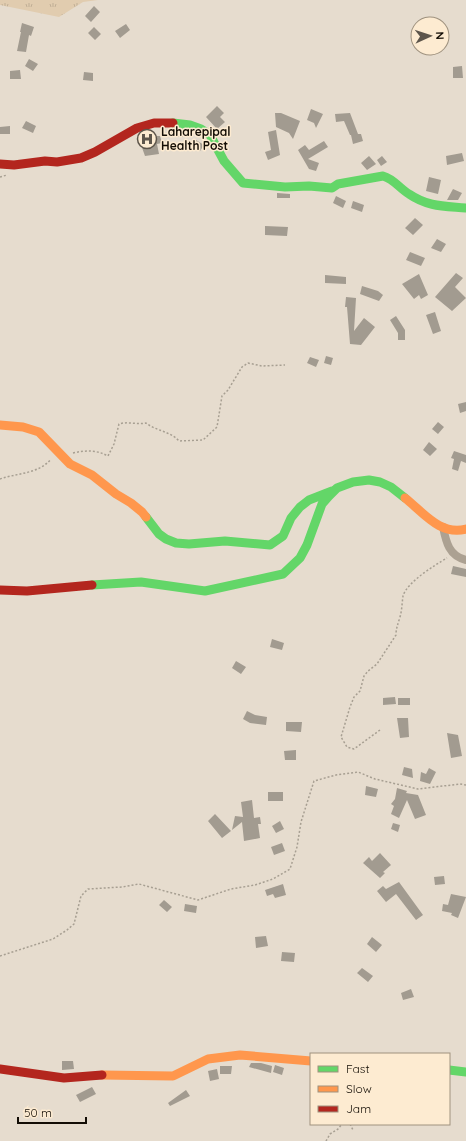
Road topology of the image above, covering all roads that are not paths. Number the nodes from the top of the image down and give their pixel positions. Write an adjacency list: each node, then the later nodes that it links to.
1 (0, 164): 2 (street)
2 (466, 208)
3 (0, 425): 4 (street)
4 (333, 491): 5 (street); 8 (street)
5 (443, 527): 6 (street); 7 (street)
6 (466, 529)
7 (466, 560)
8 (0, 590)
9 (310, 1061): 10 (street)
10 (0, 1069)
11 (450, 1070): 12 (street)
12 (466, 1072)

